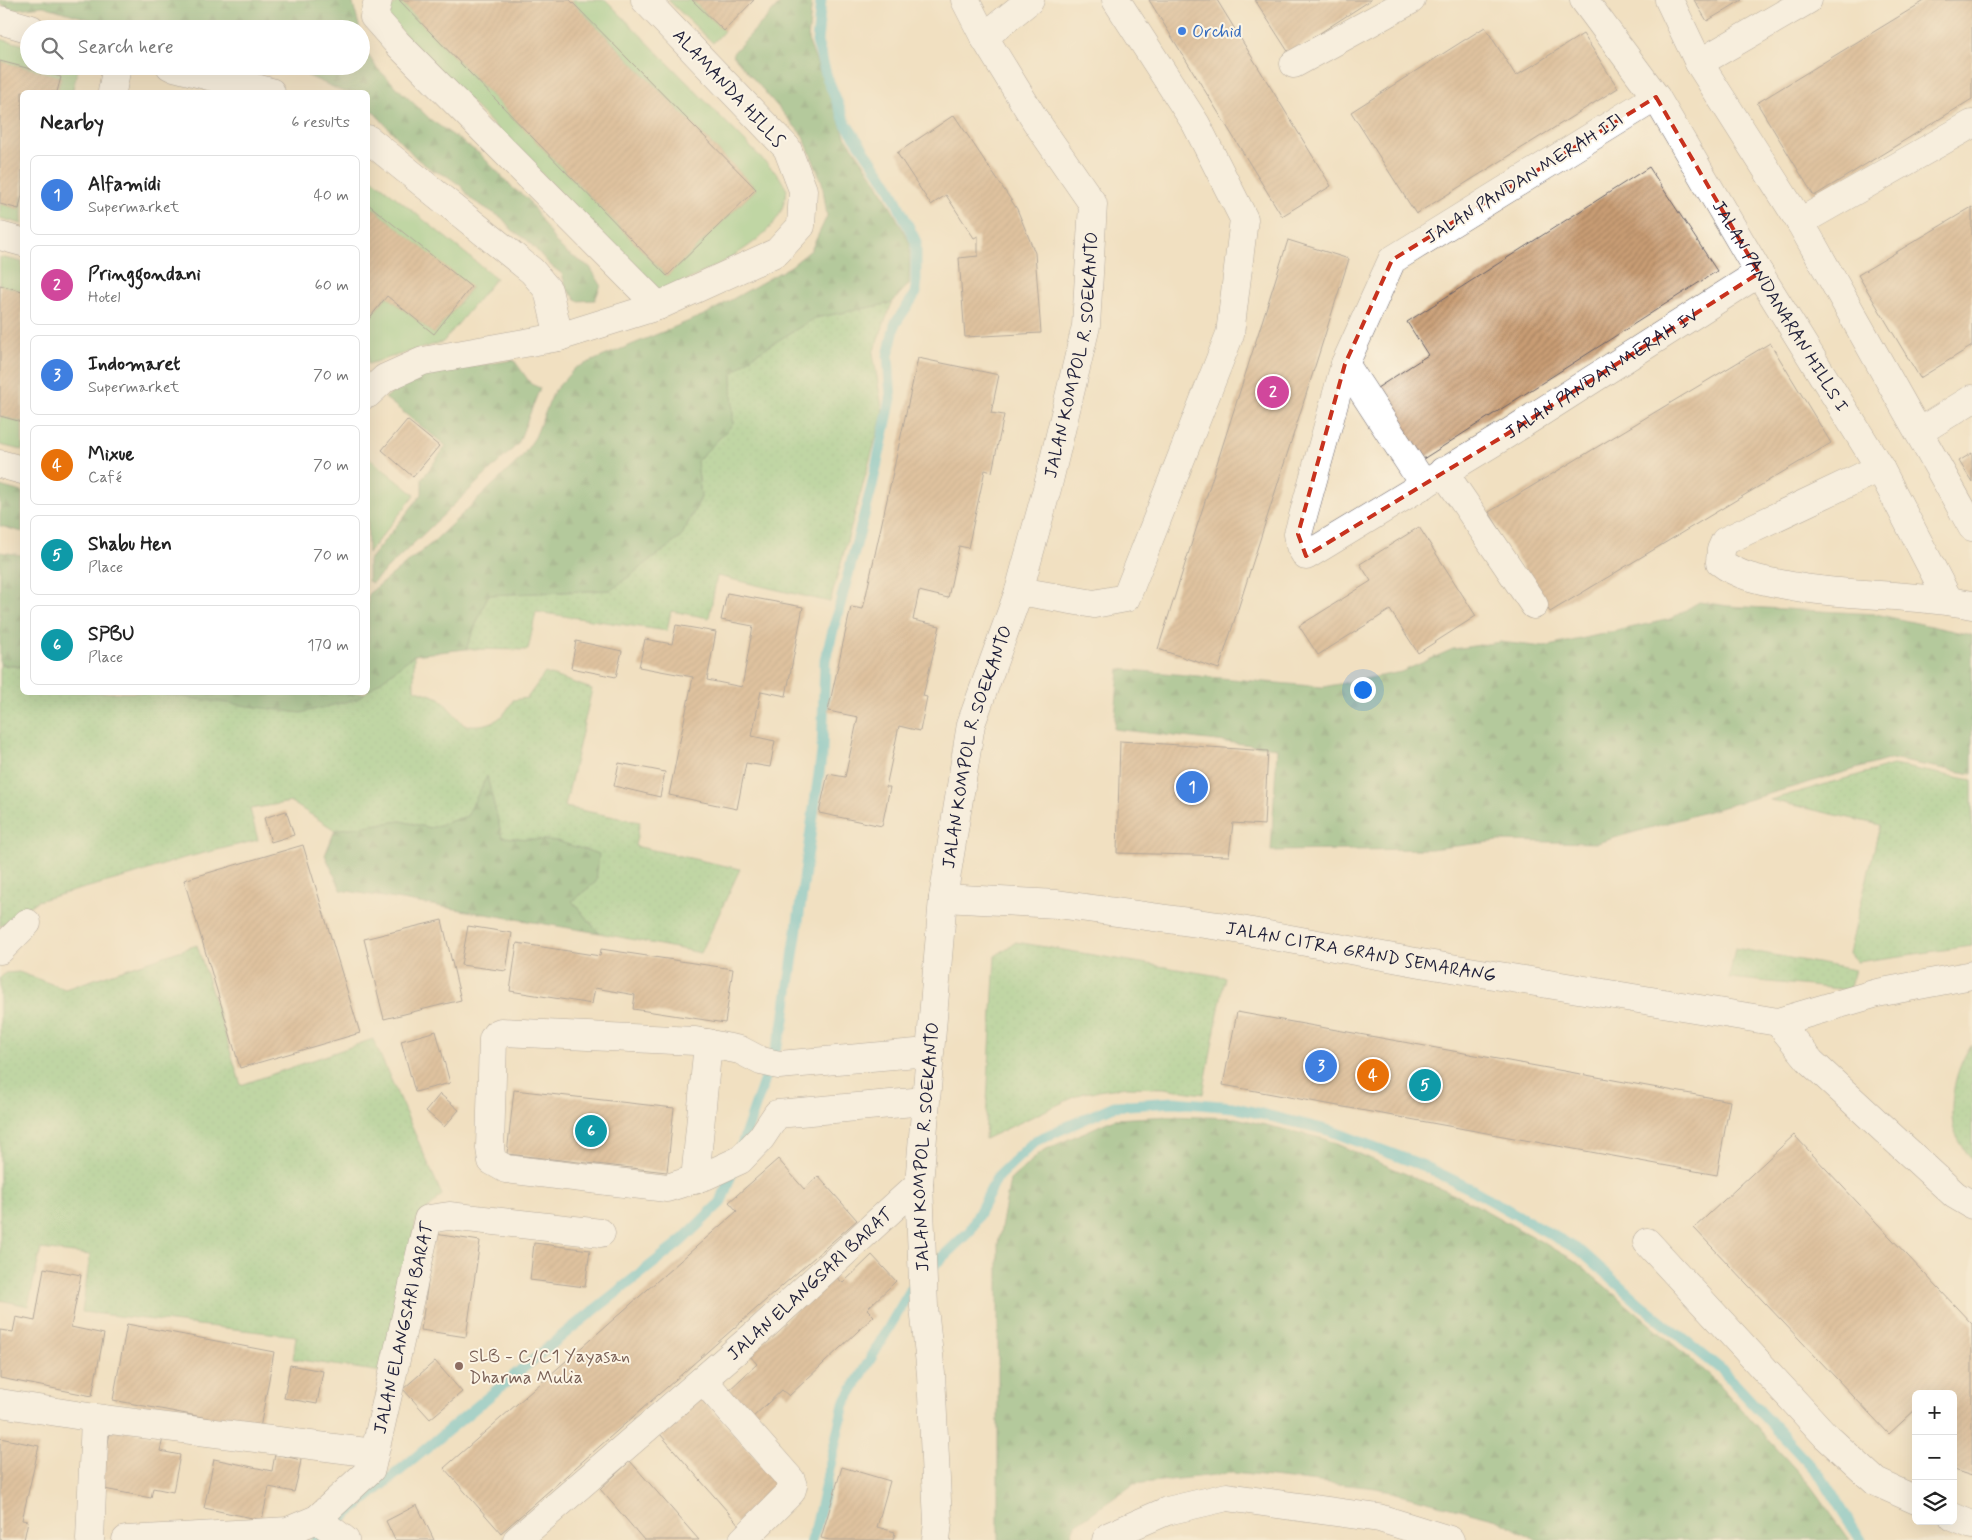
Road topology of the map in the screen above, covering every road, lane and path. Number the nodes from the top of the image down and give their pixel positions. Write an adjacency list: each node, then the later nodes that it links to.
1 (378, 0): 26 (street)
2 (645, 0): 26 (street, ALAMANDA HILLS)
3 (965, 0): 12 (street, JALAN KOMPOL R. SOEKANTO)
4 (1030, 0): 12 (street)
5 (1116, 0): 37 (street)
6 (1411, 0): 14 (street)
7 (1584, 0): 19 (street, JALAN PANDANARAN HILLS I)
8 (1669, 0): 13 (street)
9 (1808, 0): 13 (street)
10 (0, 20): 11 (street)
11 (20, 26)
12 (984, 37): 37 (street, JALAN KOMPOL R. SOEKANTO)
13 (1699, 63): 22 (street)
14 (1294, 64)
15 (115, 75): 17 (street)
16 (205, 75): 18 (street)
17 (112, 90)
18 (264, 90)
19 (1656, 97): 25 (street, JALAN PANDANARAN HILLS I); 28 (street, JALAN PANDAN MERAH III)
20 (1972, 124): 22 (street)
21 (370, 141): 27 (street)
22 (1800, 222): 31 (street)
23 (0, 236): 24 (street)
24 (20, 241)
25 (1760, 273): 33 (street, JALAN PANDANARAN HILLS I); 35 (street, JALAN PANDAN MERAH IV)
26 (658, 306): 27 (street, ALAMANDA HILLS)
27 (559, 336): 29 (street, ALAMANDA HILLS)
28 (1346, 364): 35 (street); 35 (street, JALAN PANDAN MERAH IV)
29 (370, 392)
30 (1972, 399): 31 (street)
31 (1919, 432): 36 (street)
32 (0, 464): 34 (street)
33 (1880, 468): 38 (street, JALAN PANDANARAN HILLS I); 38 (street)
34 (20, 469)
35 (1433, 478): 39 (street)
36 (1972, 527)
37 (1019, 592): 40 (street, JALAN KOMPOL R. SOEKANTO)
38 (1960, 603)
39 (1534, 606)
40 (943, 898): 44 (street, JALAN CITRA GRAND SEMARANG); 46 (street, JALAN KOMPOL R. SOEKANTO)
41 (27, 923): 42 (street)
42 (0, 950)
43 (1972, 975): 44 (street, JALAN CITRA GRAND SEMARANG)
44 (1778, 1022): 50 (street)
45 (708, 1043): 46 (street); 48 (street); 48 (street)
46 (928, 1052): 47 (street, JALAN KOMPOL R. SOEKANTO)
47 (925, 1101): 48 (street); 49 (street, JALAN KOMPOL R. SOEKANTO)
48 (695, 1180)
49 (919, 1184): 53 (street, JALAN ELANGSARI BARAT); 65 (street, JALAN KOMPOL R. SOEKANTO)
50 (1972, 1205)
51 (600, 1233): 56 (street, JALAN ELANGSARI BARAT)
52 (1648, 1242): 57 (street)
53 (703, 1380): 63 (street, JALAN ELANGSARI BARAT); 64 (street)
54 (0, 1403): 55 (street)
55 (95, 1418): 56 (street); 61 (street)
56 (374, 1453): 60 (street, JALAN ELANGSARI BARAT)
57 (1912, 1498)
58 (1957, 1519): 59 (street)
59 (1972, 1525)
60 (330, 1529): 62 (street)
61 (90, 1540)
62 (126, 1540)
63 (517, 1540)
64 (743, 1540)
65 (936, 1540)
66 (1106, 1540): 67 (street)
67 (1450, 1540)

